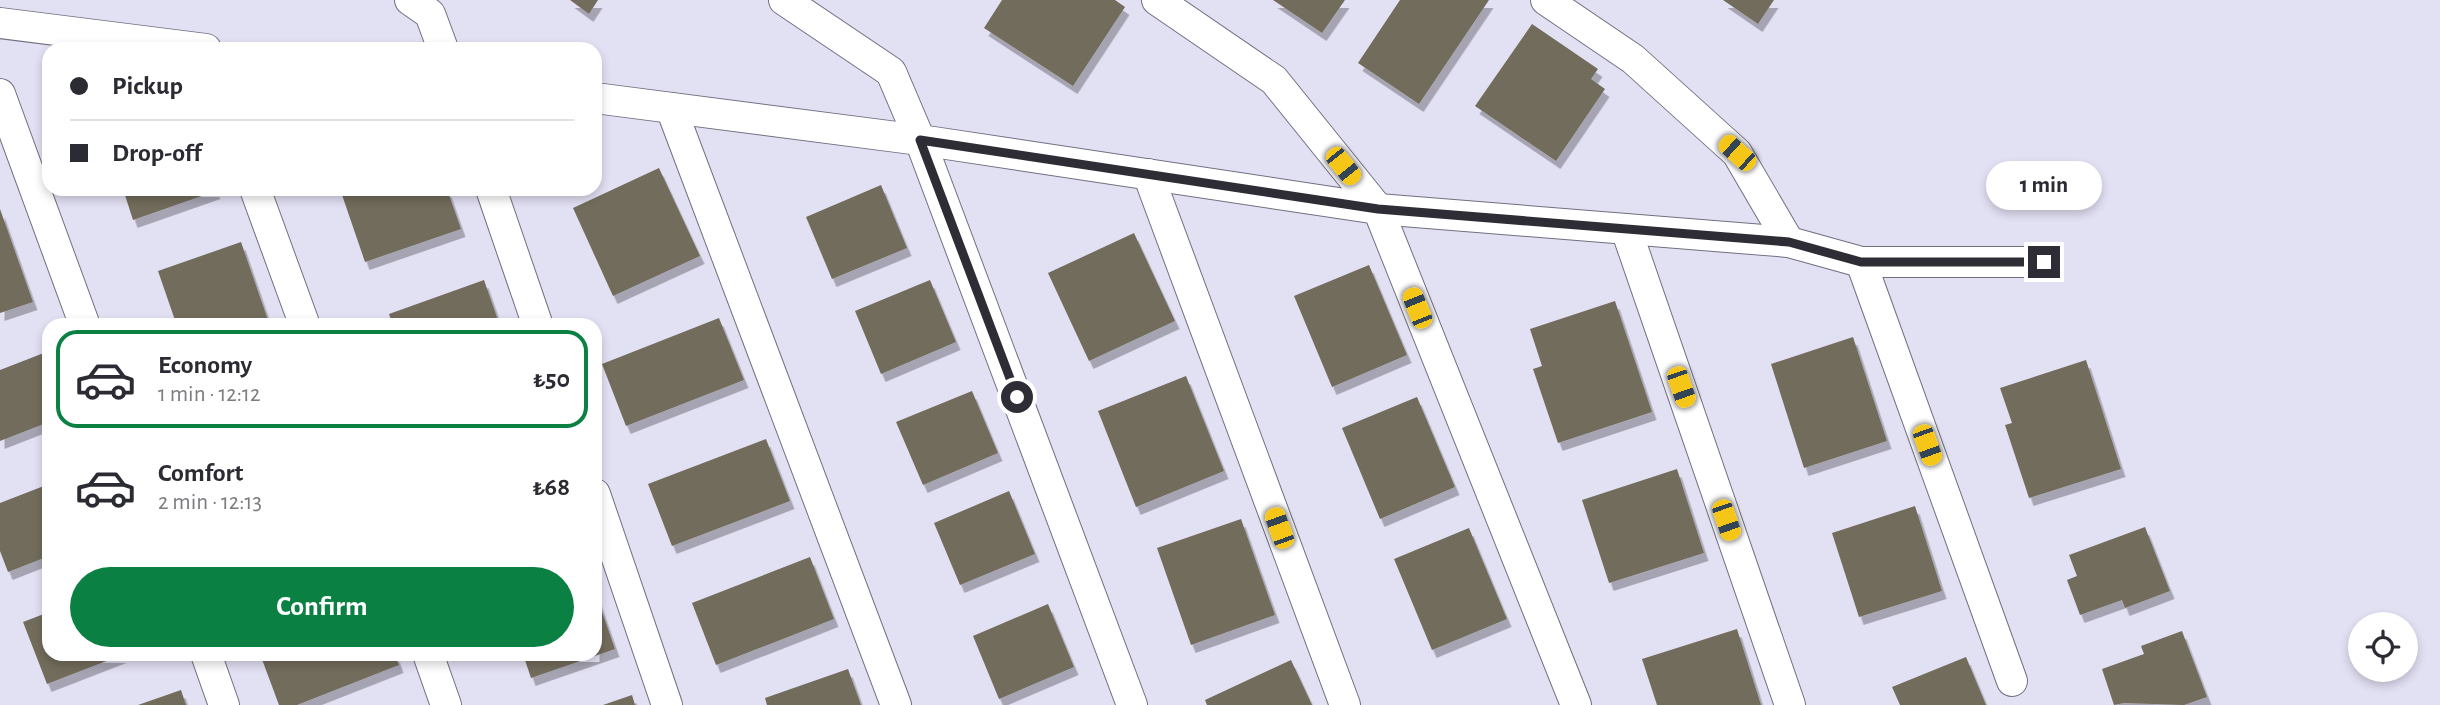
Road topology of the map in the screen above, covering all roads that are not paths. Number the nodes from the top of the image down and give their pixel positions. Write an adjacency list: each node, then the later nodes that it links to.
1 (410, 0): 7 (street)
2 (784, 0): 11 (street)
3 (1157, 0): 15 (street)
4 (1546, 0): 17 (street)
5 (0, 23): 6 (street)
6 (149, 42)
7 (440, 42)
8 (0, 94): 20 (street)
9 (602, 99): 10 (street)
10 (671, 108): 11 (street); 30 (street)
11 (920, 140): 12 (street); 31 (street)
12 (1149, 174): 15 (street); 32 (street)
13 (258, 196): 21 (street)
14 (493, 196): 22 (street)
15 (1378, 209): 16 (street); 33 (street)
16 (1626, 229): 17 (street); 34 (street)
17 (1789, 242): 18 (street)
18 (1861, 262): 19 (street); 26 (street)
19 (2044, 262)
20 (82, 318)
21 (302, 318)
22 (535, 318)
23 (602, 515): 29 (street)
24 (208, 661): 27 (street)
25 (430, 661): 28 (street)
26 (2012, 681)
27 (224, 705)
28 (446, 705)
29 (667, 705)
30 (896, 705)
31 (1132, 705)
32 (1345, 705)
33 (1576, 705)
34 (1790, 705)

